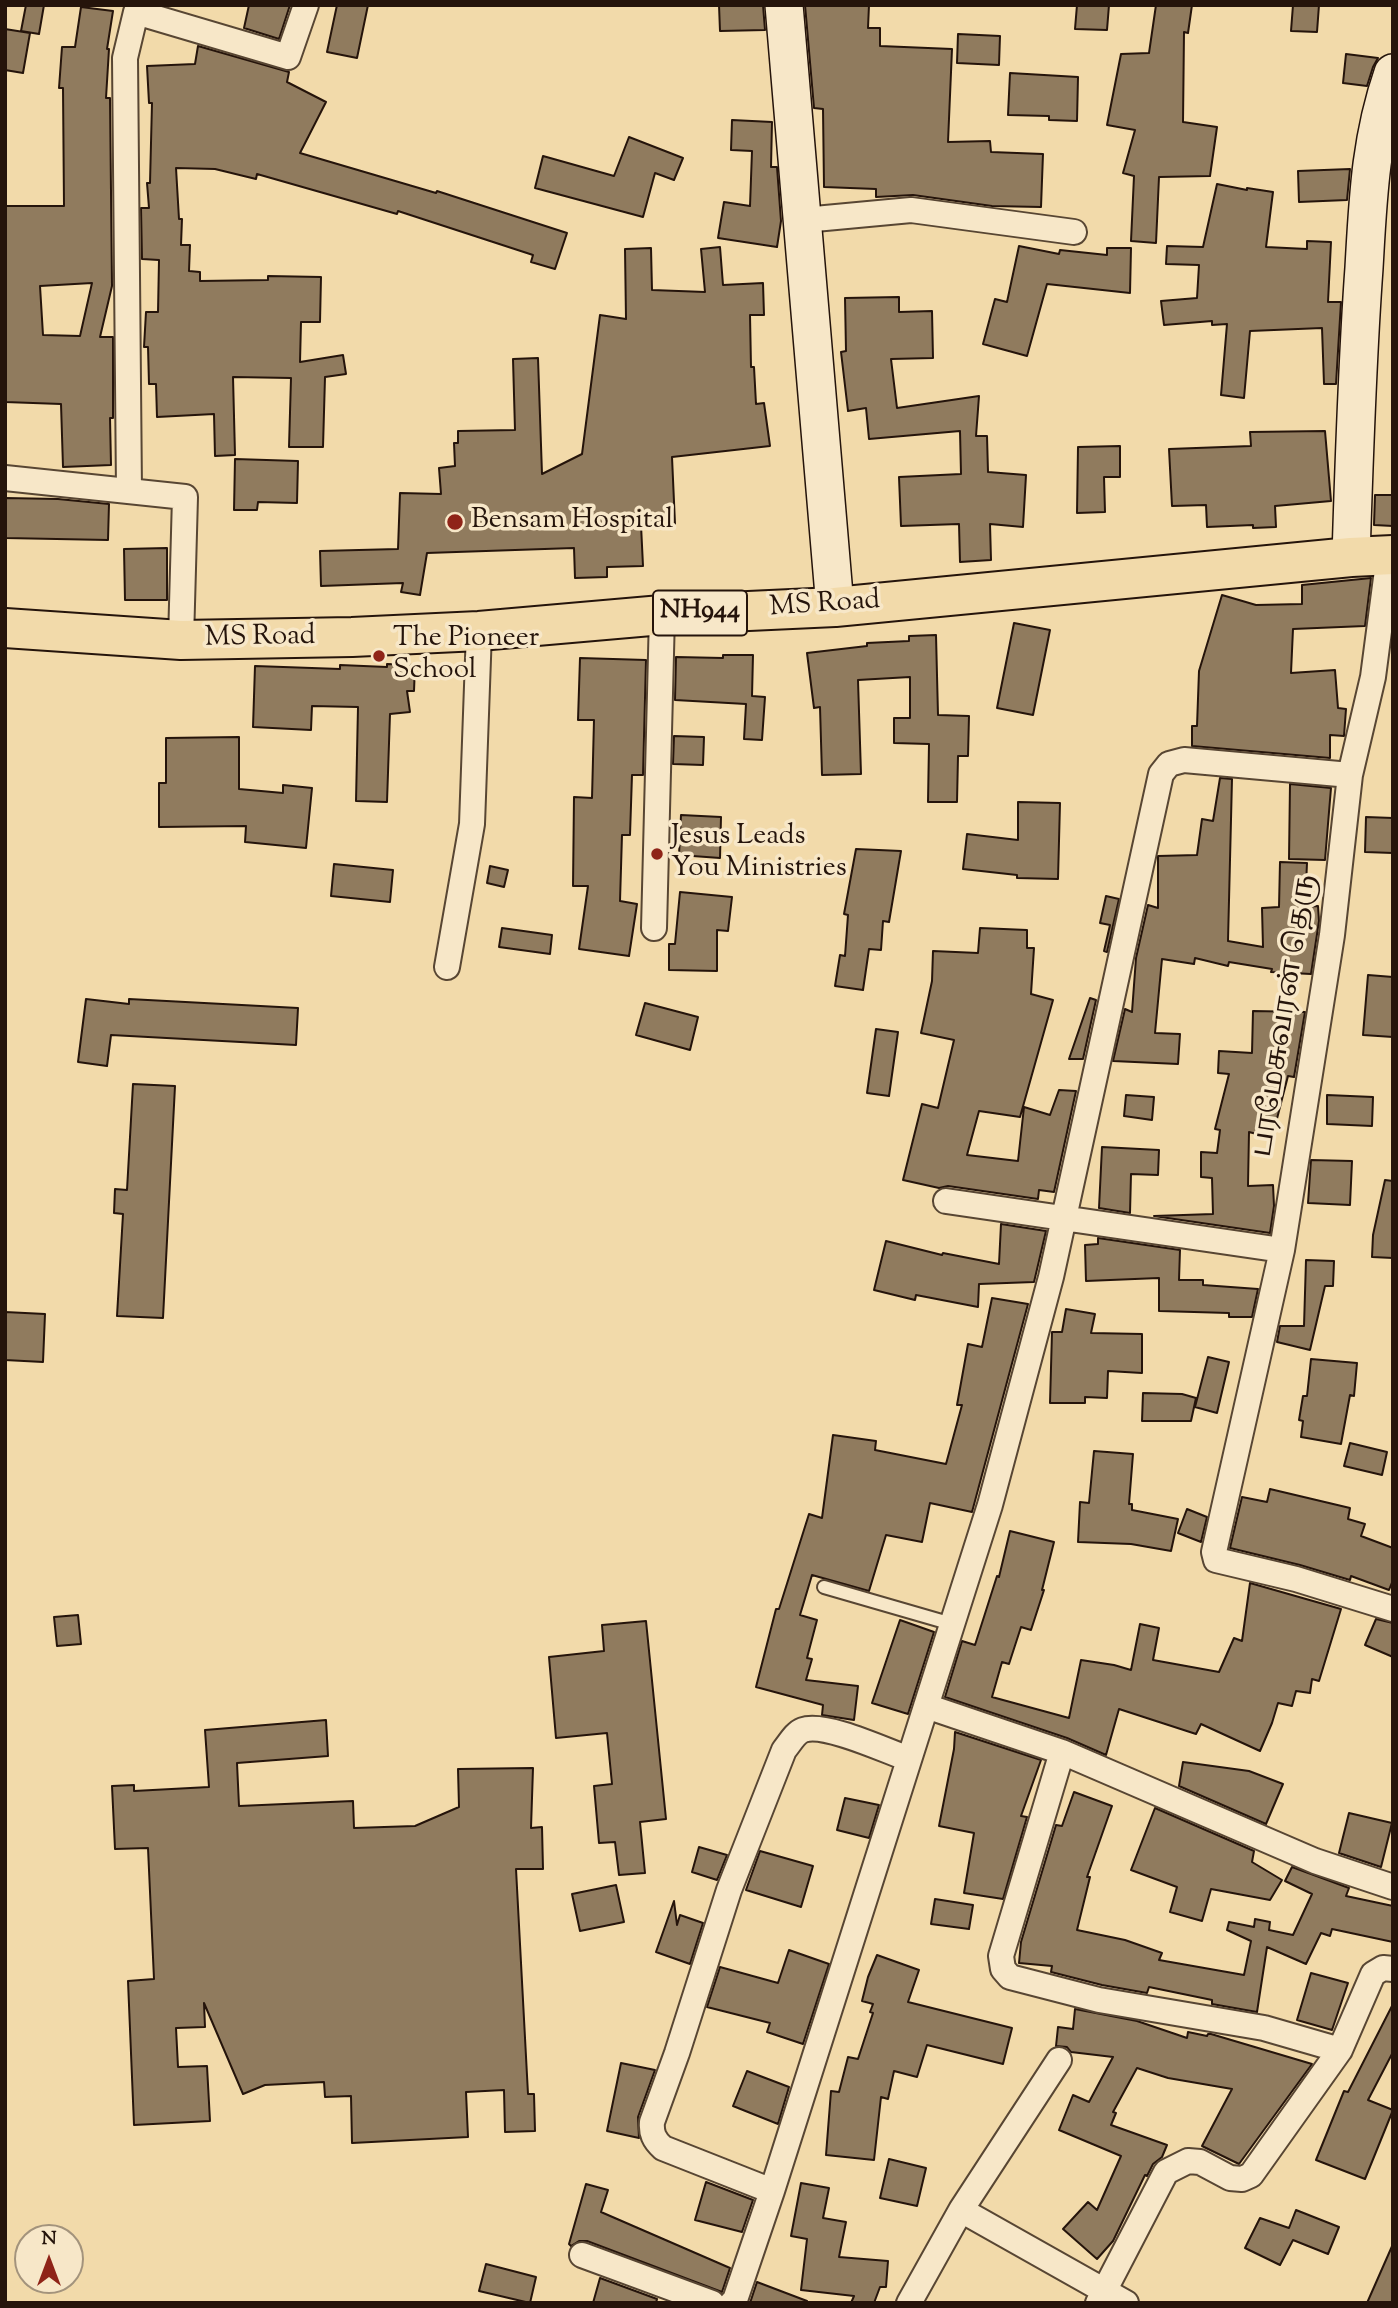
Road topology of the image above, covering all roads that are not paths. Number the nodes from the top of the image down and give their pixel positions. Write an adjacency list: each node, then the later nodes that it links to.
1 (306, 5): 8 (street)
2 (784, 5): 5 (street)
3 (1393, 73): 4 (street)
4 (1386, 116): 10 (street)
5 (804, 220): 6 (street); 11 (street)
6 (1074, 232)
7 (5, 478): 8 (street)
8 (129, 491): 15 (street)
9 (1391, 555): 10 (highway, MS Road / NH944); 16 (street, பரமேசுவரன் தெரு)
10 (1351, 557): 11 (highway, MS Road / NH944)
11 (835, 607): 12 (highway, MS Road / NH944)
12 (662, 615): 14 (highway, MS Road / NH944); 17 (street)
13 (5, 628): 15 (highway, MS Road / NH944)
14 (479, 631): 15 (highway, MS Road / NH944); 18 (street)
15 (181, 640)
16 (1350, 775): 20 (street); 21 (street, பரமேசுவரன் தெரு)
17 (654, 929)
18 (447, 967)
19 (946, 1201): 20 (street)
20 (1064, 1220): 21 (street); 24 (street)
21 (1282, 1250): 23 (street, பரமேசுவரன் தெரு)
22 (824, 1587): 24 (lane)
23 (1393, 1609)
24 (952, 1624): 25 (street)
25 (926, 1706): 26 (street); 27 (street)
26 (1062, 1752): 28 (street); 30 (street)
27 (909, 1759): 32 (street); 32 (street)
28 (1393, 1887)
29 (1393, 1969): 30 (street)
30 (1339, 2050): 35 (street)
31 (1059, 2060): 33 (street)
32 (772, 2191): 37 (street)
33 (961, 2210): 35 (street); 38 (street)
34 (582, 2255): 36 (street)
35 (1110, 2299)
36 (712, 2303)
37 (732, 2303)
38 (909, 2303)

